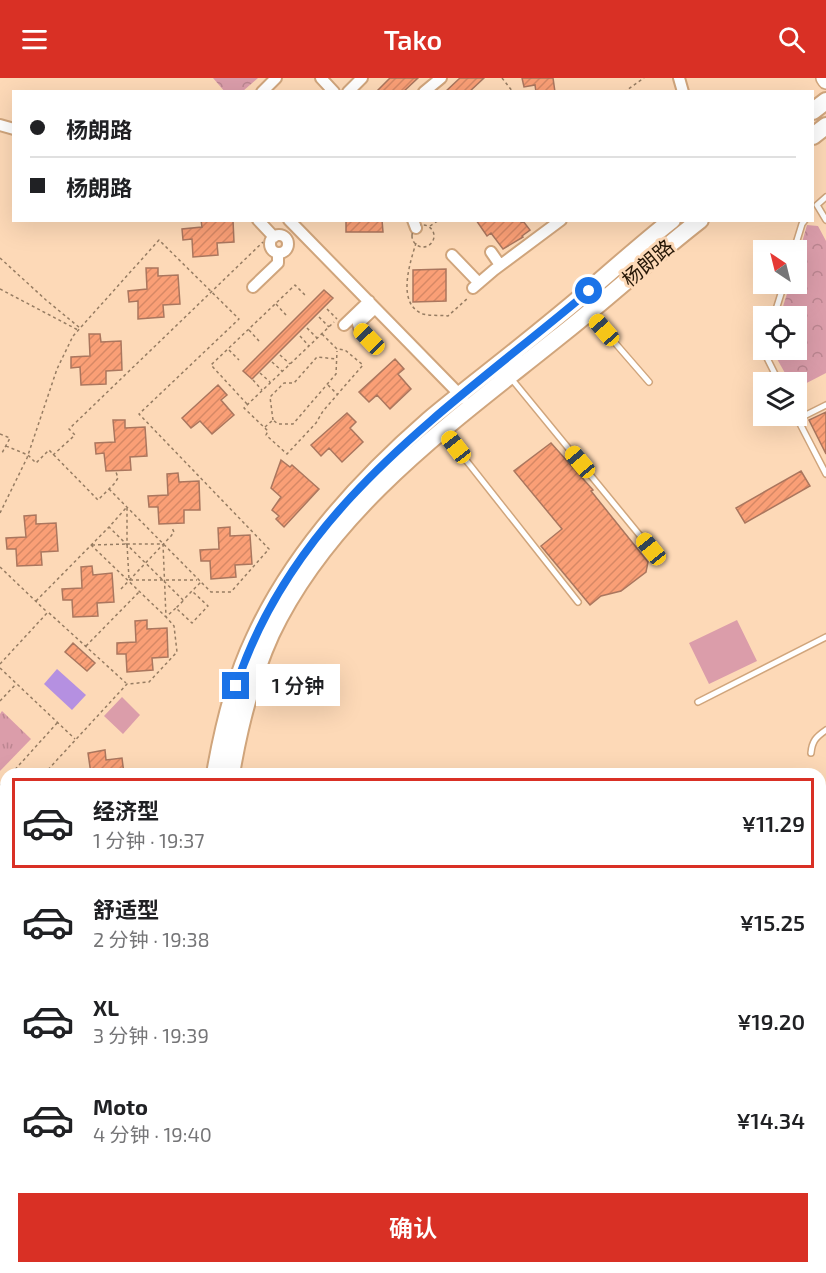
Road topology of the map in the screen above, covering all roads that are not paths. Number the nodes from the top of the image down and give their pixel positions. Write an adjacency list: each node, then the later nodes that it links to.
1 (276, 78): 5 (street)
2 (321, 78): 6 (street)
3 (363, 78): 7 (street)
4 (441, 78): 8 (street)
5 (264, 90)
6 (332, 90)
7 (350, 90)
8 (426, 90)
9 (826, 101): 10 (main road)
10 (814, 110)
11 (826, 126): 12 (main road)
12 (814, 135)
13 (826, 197): 14 (lane)
14 (815, 207): 15 (lane)
15 (826, 220)
16 (260, 222): 22 (street)
17 (558, 222): 26 (street)
18 (670, 222): 34 (main road, 杨朗路)
19 (698, 222): 29 (main road, 杨朗路)
20 (804, 222): 23 (lane)
21 (292, 224): 22 (street); 28 (street)
22 (277, 238): 27 (street)
23 (797, 240)
24 (491, 252): 26 (street)
25 (452, 255): 26 (street)
26 (500, 265)
27 (253, 287)
28 (372, 305): 30 (street); 31 (street); 34 (street)
29 (589, 313): 32 (main road, 杨朗路); 33 (lane)
30 (344, 325)
31 (369, 339)
32 (509, 376): 34 (main road, 杨朗路); 40 (lane)
33 (649, 382)
34 (466, 401): 38 (main road, 杨朗路); 46 (main road, 杨朗路)
35 (826, 405): 36 (lane)
36 (807, 413)
37 (802, 426): 39 (lane)
38 (442, 430): 41 (lane); 47 (main road, 杨朗路)
39 (826, 474)
40 (651, 549)
41 (578, 602)
42 (826, 637): 43 (lane)
43 (698, 702)
44 (826, 730): 45 (lane)
45 (811, 753)
46 (216, 768)
47 (232, 768)

